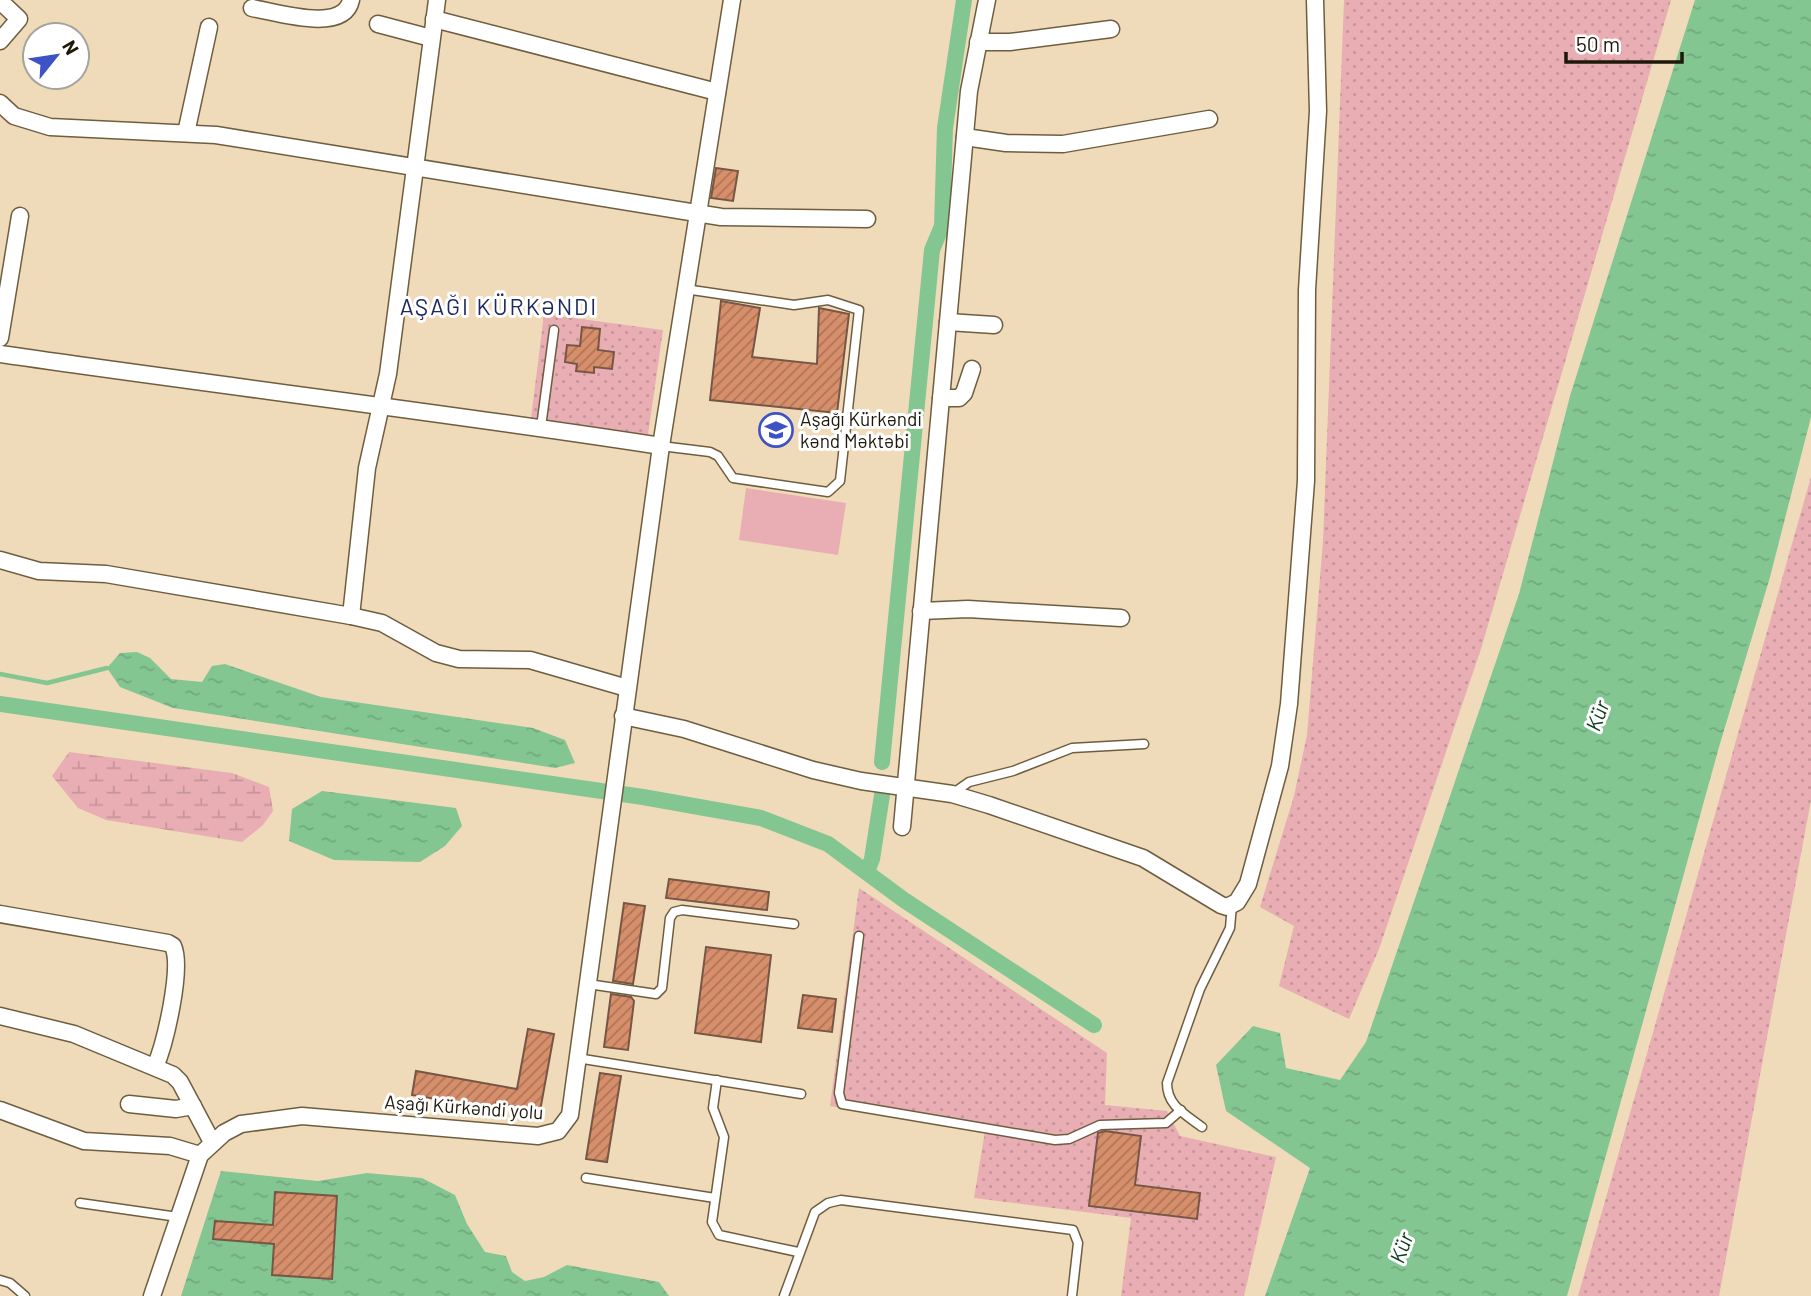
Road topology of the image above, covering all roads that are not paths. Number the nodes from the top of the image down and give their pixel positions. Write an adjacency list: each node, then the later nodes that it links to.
1 (351, 0): 7 (street)
2 (437, 0): 8 (street)
3 (732, 0): 15 (street, Aşağı Kürkəndi yolu)
4 (987, 0): 14 (street)
5 (1315, 0): 45 (street)
6 (0, 1): 13 (street)
7 (252, 8)
8 (434, 19): 12 (street); 15 (street)
9 (378, 24): 12 (street)
10 (209, 27): 18 (street)
11 (1111, 29): 14 (street)
12 (431, 38): 20 (street)
13 (0, 41)
14 (978, 42): 19 (street)
15 (717, 92): 21 (street, Aşağı Kürkəndi yolu)
16 (0, 103): 18 (street)
17 (1209, 119): 19 (street)
18 (186, 133): 20 (street)
19 (965, 137): 25 (street)
20 (415, 165): 21 (street); 32 (street)
21 (697, 213): 23 (street); 24 (street, Aşağı Kürkəndi yolu)
22 (20, 216): 28 (street)
23 (867, 219)
24 (685, 289): 34 (street, Aşağı Kürkəndi yolu); 34 (lane)
25 (948, 322): 26 (street); 31 (street)
26 (994, 325)
27 (554, 330): 33 (lane)
28 (0, 338)
29 (0, 354): 32 (street)
30 (972, 369): 31 (street)
31 (941, 398): 36 (street)
32 (382, 406): 33 (street); 37 (street)
33 (541, 427): 34 (street)
34 (661, 446): 39 (street, Aşağı Kürkəndi yolu)
35 (0, 560): 37 (street)
36 (921, 611): 38 (street); 42 (street)
37 (351, 616): 39 (street)
38 (1121, 618)
39 (627, 688): 40 (street, Aşağı Kürkəndi yolu)
40 (623, 716): 42 (street); 49 (street, Aşağı Kürkəndi yolu)
41 (1144, 744): 43 (lane)
42 (906, 786): 43 (street); 44 (street)
43 (952, 794): 45 (street)
44 (902, 827)
45 (1232, 905): 58 (lane)
46 (0, 914): 52 (street)
47 (794, 924): 49 (lane)
48 (859, 936): 58 (lane)
49 (588, 984): 51 (street, Aşağı Kürkəndi yolu)
50 (0, 1016): 52 (street)
51 (578, 1058): 53 (lane); 60 (street, Aşağı Kürkəndi yolu)
52 (155, 1067): 56 (street)
53 (717, 1080): 54 (lane); 63 (lane)
54 (800, 1094)
55 (129, 1104): 56 (street)
56 (193, 1107): 60 (street)
57 (0, 1110): 61 (street)
58 (1181, 1110): 59 (lane)
59 (1202, 1127)
60 (212, 1142): 61 (street, Aşağı Kürkəndi yolu)
61 (201, 1155): 65 (street, Aşağı Kürkəndi yolu)
62 (586, 1178): 63 (lane)
63 (715, 1198): 66 (lane)
64 (80, 1203): 65 (lane)
65 (178, 1217): 69 (street, Aşağı Kürkəndi yolu)
66 (798, 1252): 70 (lane); 71 (lane)
67 (0, 1280): 68 (lane)
68 (25, 1296)
69 (152, 1296)
70 (784, 1296)
71 (1072, 1296)

